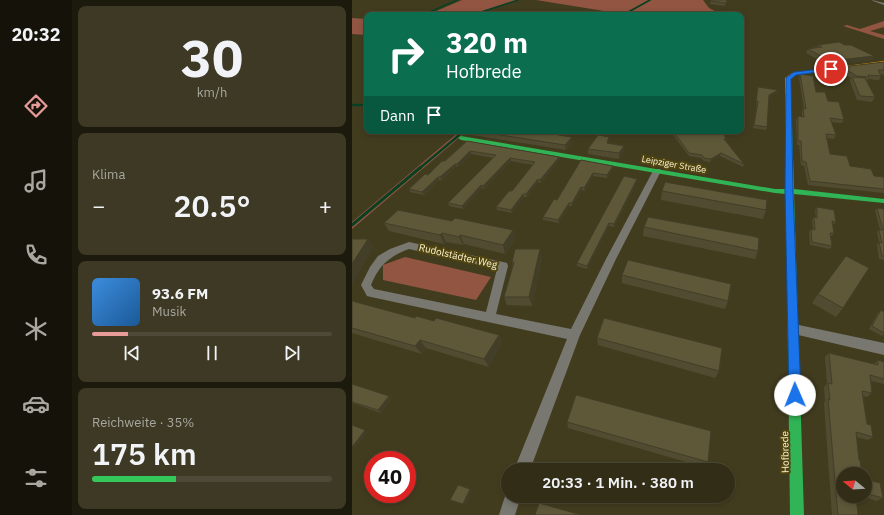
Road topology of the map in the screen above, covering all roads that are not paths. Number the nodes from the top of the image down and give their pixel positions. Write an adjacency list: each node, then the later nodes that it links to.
1 (874, 0): 2 (street)
2 (884, 4)
3 (884, 62): 6 (street, Hofbrede)
4 (461, 138): 5 (street, Leipziger Straße)
5 (657, 171): 6 (street, Leipziger Straße); 10 (street)
6 (789, 191): 7 (street, Leipziger Straße); 9 (street, Hofbrede)
7 (884, 201)
8 (490, 317): 8 (street, Rudolstädter Weg); 10 (street, Rudolstädter Weg)
9 (794, 329): 11 (street); 15 (street, Hofbrede)
10 (574, 335): 12 (street)
11 (884, 349)
12 (525, 463)
13 (511, 503): 14 (street)
14 (507, 515)
15 (796, 515)

